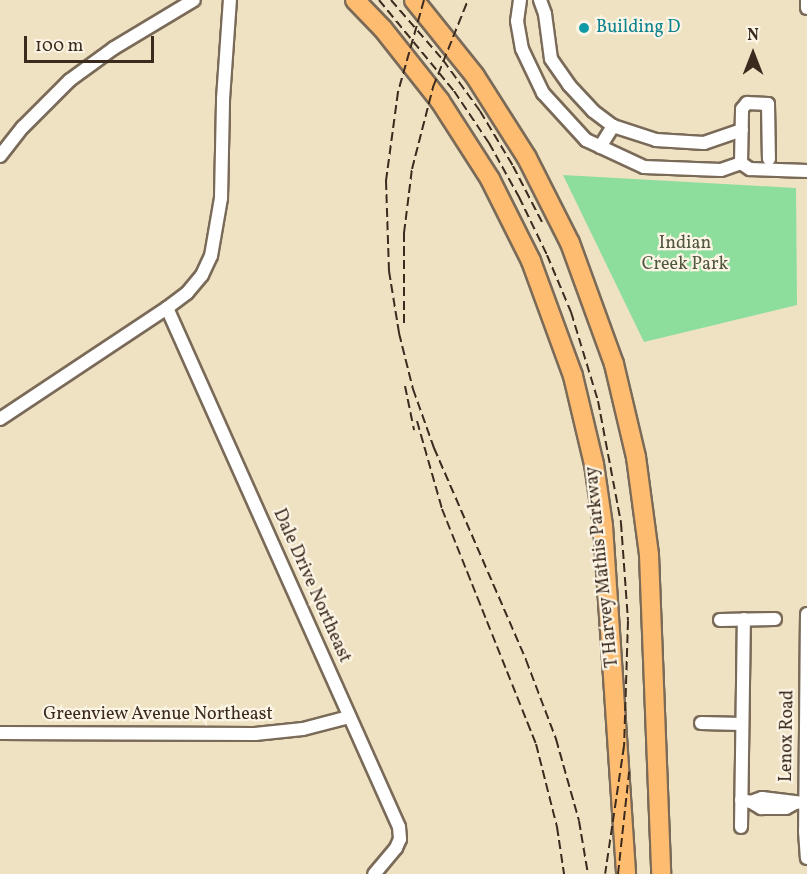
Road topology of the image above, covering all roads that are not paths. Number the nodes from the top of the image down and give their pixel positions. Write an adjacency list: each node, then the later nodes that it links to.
1 (194, 0): 12 (street)
2 (230, 0): 16 (street)
3 (355, 0): 33 (highway, T Harvey Mathis Parkway)
4 (414, 0): 34 (highway)
5 (520, 0): 11 (street)
6 (540, 0): 9 (street)
7 (807, 0): 8 (street)
8 (807, 8)
9 (613, 126): 10 (street); 11 (street)
10 (742, 130): 13 (street); 14 (street)
11 (600, 147): 14 (street)
12 (0, 156)
13 (769, 159)
14 (741, 162): 15 (street)
15 (807, 171)
16 (167, 308): 17 (street); 23 (street, Dale Drive Northeast)
17 (0, 419)
18 (807, 614): 22 (street, Lenox Road)
19 (775, 619): 21 (street)
20 (720, 620): 21 (street)
21 (744, 620): 25 (street)
22 (807, 686): 27 (street, Lenox Road)
23 (349, 717): 26 (street, Greenview Avenue Northeast); 32 (street, Dale Drive Northeast)
24 (701, 723): 25 (street)
25 (742, 724): 28 (street)
26 (0, 733)
27 (806, 745): 29 (street, Lenox Road)
28 (746, 801): 29 (street); 30 (street)
29 (800, 803): 31 (street, Lenox Road)
30 (741, 827)
31 (807, 858)
32 (374, 874)
33 (626, 874)
34 (661, 874)

